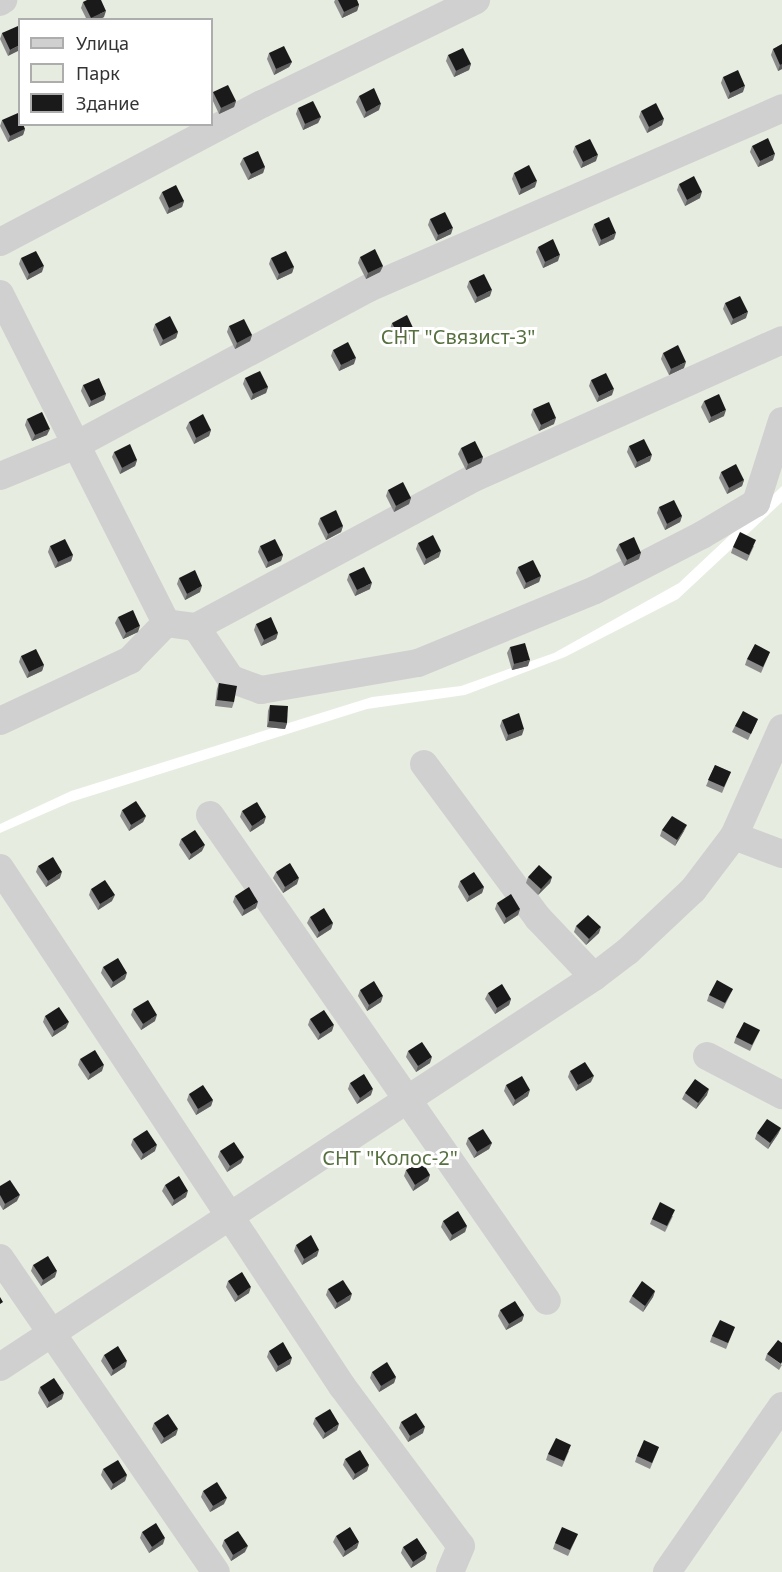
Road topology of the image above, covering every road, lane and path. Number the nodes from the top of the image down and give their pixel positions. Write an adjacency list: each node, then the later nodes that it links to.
1 (476, 0): 3 (lane)
2 (782, 108): 7 (lane)
3 (0, 242)
4 (0, 294): 7 (lane)
5 (782, 340): 10 (lane)
6 (782, 422): 10 (lane)
7 (76, 445): 8 (lane); 9 (lane)
8 (0, 476)
9 (166, 623): 10 (lane); 11 (lane)
10 (196, 627)
11 (0, 721)
12 (782, 728): 15 (lane)
13 (424, 764): 18 (lane)
14 (210, 815): 21 (lane)
15 (734, 836): 16 (lane); 18 (lane)
16 (782, 854)
17 (0, 868): 22 (lane)
18 (594, 977): 21 (lane)
19 (706, 1056): 20 (lane)
20 (782, 1095)
21 (405, 1100): 22 (lane); 24 (lane)
22 (228, 1215): 25 (lane); 29 (lane)
23 (0, 1258): 25 (lane)
24 (547, 1301)
25 (52, 1332): 26 (lane); 28 (lane)
26 (0, 1367)
27 (782, 1406): 30 (lane)
28 (216, 1572)
29 (450, 1572)
30 (667, 1572)

